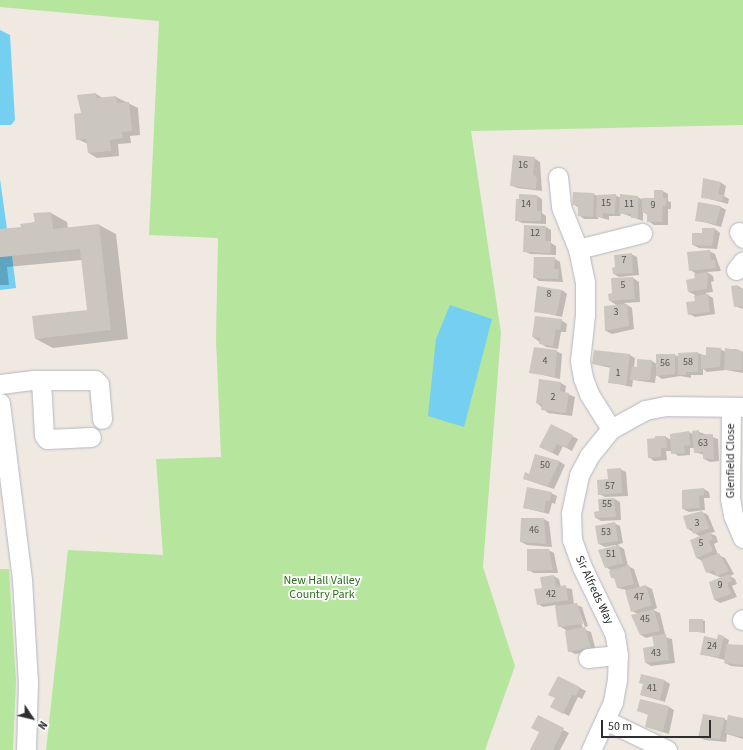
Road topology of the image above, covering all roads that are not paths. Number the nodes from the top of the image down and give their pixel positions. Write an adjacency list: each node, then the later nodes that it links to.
1 (558, 177): 3 (street)
2 (642, 233): 3 (street)
3 (578, 249): 9 (street)
4 (41, 380): 5 (street); 8 (street); 10 (street)
5 (0, 384)
6 (0, 403): 15 (street)
7 (737, 407): 9 (street, Sir Alfreds Way); 11 (street, Glenfield Close)
8 (102, 419)
9 (611, 429): 12 (street, Sir Alfreds Way)
10 (91, 437)
11 (743, 538)
12 (618, 655): 13 (street); 14 (street, Sir Alfreds Way)
13 (588, 658)
14 (605, 720): 16 (street, Sir Alfreds Way); 17 (street)
15 (26, 750)
16 (591, 750)
17 (667, 750)

